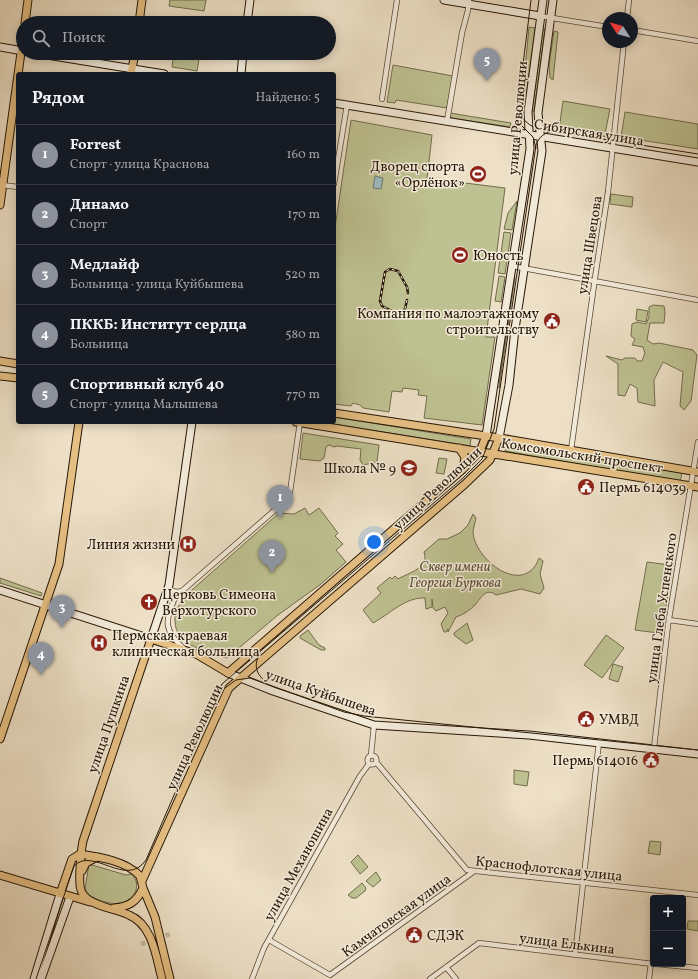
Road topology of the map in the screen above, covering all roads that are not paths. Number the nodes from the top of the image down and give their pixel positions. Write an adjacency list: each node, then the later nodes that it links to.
1 (28, 0): 11 (main road)
2 (142, 0): 12 (main road)
3 (250, 0): 13 (main road)
4 (397, 0): 31 (street)
5 (444, 0): 9 (main road)
6 (543, 0): 14 (main road, улица Революции)
7 (553, 0): 15 (main road, улица Революции)
8 (629, 0): 10 (street)
9 (469, 2): 14 (main road); 34 (street)
10 (627, 12)
11 (26, 16)
12 (140, 16)
13 (248, 16)
14 (540, 16): 15 (street); 35 (main road, улица Революции)
15 (550, 18): 16 (street); 36 (main road, улица Революции)
16 (602, 26)
17 (638, 31): 18 (street)
18 (698, 41)
19 (0, 47): 21 (main road)
20 (623, 48): 37 (street, улица Швецова)
21 (16, 50)
22 (21, 60): 27 (main road)
23 (73, 60): 26 (main road)
24 (134, 60): 26 (main road)
25 (242, 60): 29 (main road)
26 (132, 71): 28 (main road)
27 (19, 72)
28 (143, 72)
29 (241, 72)
30 (16, 89): 40 (main road)
31 (382, 99)
32 (336, 103): 33 (main road, Сибирская улица)
33 (347, 105): 34 (main road, Сибирская улица); 39 (street)
34 (447, 121): 35 (main road, Сибирская улица)
35 (530, 135): 36 (main road, Сибирская улица); 43 (main road, улица Революции)
36 (541, 137): 37 (main road, Сибирская улица); 44 (main road, улица Революции)
37 (613, 149): 38 (main road, Сибирская улица); 45 (street, улица Швецова)
38 (698, 162)
39 (336, 172)
40 (1, 185): 41 (street); 42 (main road)
41 (16, 187)
42 (0, 205)
43 (512, 266): 44 (street); 56 (main road, улица Революции)
44 (524, 268): 45 (street); 57 (main road, улица Революции)
45 (594, 281): 46 (street); 60 (street, улица Швецова)
46 (698, 300)
47 (0, 361): 48 (main road)
48 (16, 364)
49 (0, 376): 50 (main road)
50 (16, 378)
51 (336, 413): 56 (main road, Комсомольский проспект)
52 (79, 424): 69 (main road)
53 (192, 424): 67 (main road, улица Пушкина)
54 (299, 424): 68 (street)
55 (311, 424): 59 (main road, Комсомольский проспект)
56 (486, 436): 57 (main road, Комсомольский проспект); 61 (main road, улица Революции)
57 (499, 438): 60 (main road, Комсомольский проспект); 62 (main road, улица Революции)
58 (698, 442): 64 (street, улица Глеба Успенского)
59 (459, 448): 61 (main road, Комсомольский проспект); 63 (main road)
60 (571, 450): 64 (main road, Комсомольский проспект)
61 (480, 451): 62 (main road, Комсомольский проспект); 63 (main road, улица Революции)
62 (493, 453): 65 (main road, Комсомольский проспект); 75 (main road, улица Революции)
63 (463, 469): 74 (main road, улица Революции)
64 (696, 471): 65 (street, улица Глеба Успенского)
65 (694, 487): 70 (street, улица Глеба Успенского)
66 (0, 590): 69 (main road, улица Куйбышева)
67 (168, 590): 68 (street); 72 (main road, улица Пушкина)
68 (177, 592): 73 (street)
69 (45, 605): 72 (main road, улица Куйбышева); 77 (main road)
70 (669, 620): 71 (street); 79 (street, улица Глеба Успенского)
71 (698, 624)
72 (151, 640): 73 (main road, улица Куйбышева); 84 (main road, улица Пушкина)
73 (187, 651): 74 (main road, улица Куйбышева)
74 (228, 673): 75 (main road, улица Куйбышева)
75 (240, 678): 76 (main road, улица Куйбышева); 90 (main road, улица Революции)
76 (374, 725): 78 (main road, улица Куйбышева); 81 (street, улица Механошина)
77 (0, 739)
78 (599, 742): 79 (main road, улица Куйбышева); 89 (street)
79 (654, 748): 80 (main road, улица Куйбышева)
80 (698, 754)
81 (371, 755): 82 (street); 83 (street, улица Механошина)
82 (376, 762): 83 (street); 87 (street, Краснофлотская улица)
83 (369, 764): 96 (street, улица Механошина)
84 (80, 854): 85 (main road); 86 (main road); 91 (main road, улица Пушкина)
85 (100, 857): 86 (main road); 90 (main road)
86 (82, 871): 94 (main road)
87 (474, 872): 89 (street, Краснофлотская улица); 96 (street, Камчатовская улица)
88 (0, 875): 91 (main road)
89 (583, 882): 92 (street, Краснофлотская улица); 97 (street)
90 (142, 884): 95 (main road); 106 (main road)
91 (60, 894): 93 (main road); 103 (main road, улица Пушкина)
92 (698, 895)
93 (70, 897): 94 (main road); 104 (main road)
94 (94, 903): 95 (main road)
95 (110, 909): 105 (main road)
96 (268, 940): 107 (street, улица Механошина)
97 (575, 955): 98 (street, улица Елькина); 99 (street, улица Елькина)
98 (650, 963)
99 (446, 967): 108 (street); 109 (street)
100 (651, 967): 110 (street)
101 (686, 967): 102 (street)
102 (698, 968)
103 (34, 979)
104 (42, 979)
105 (162, 979)
106 (170, 979)
107 (252, 979)
108 (431, 979)
109 (456, 979)
110 (649, 979)

